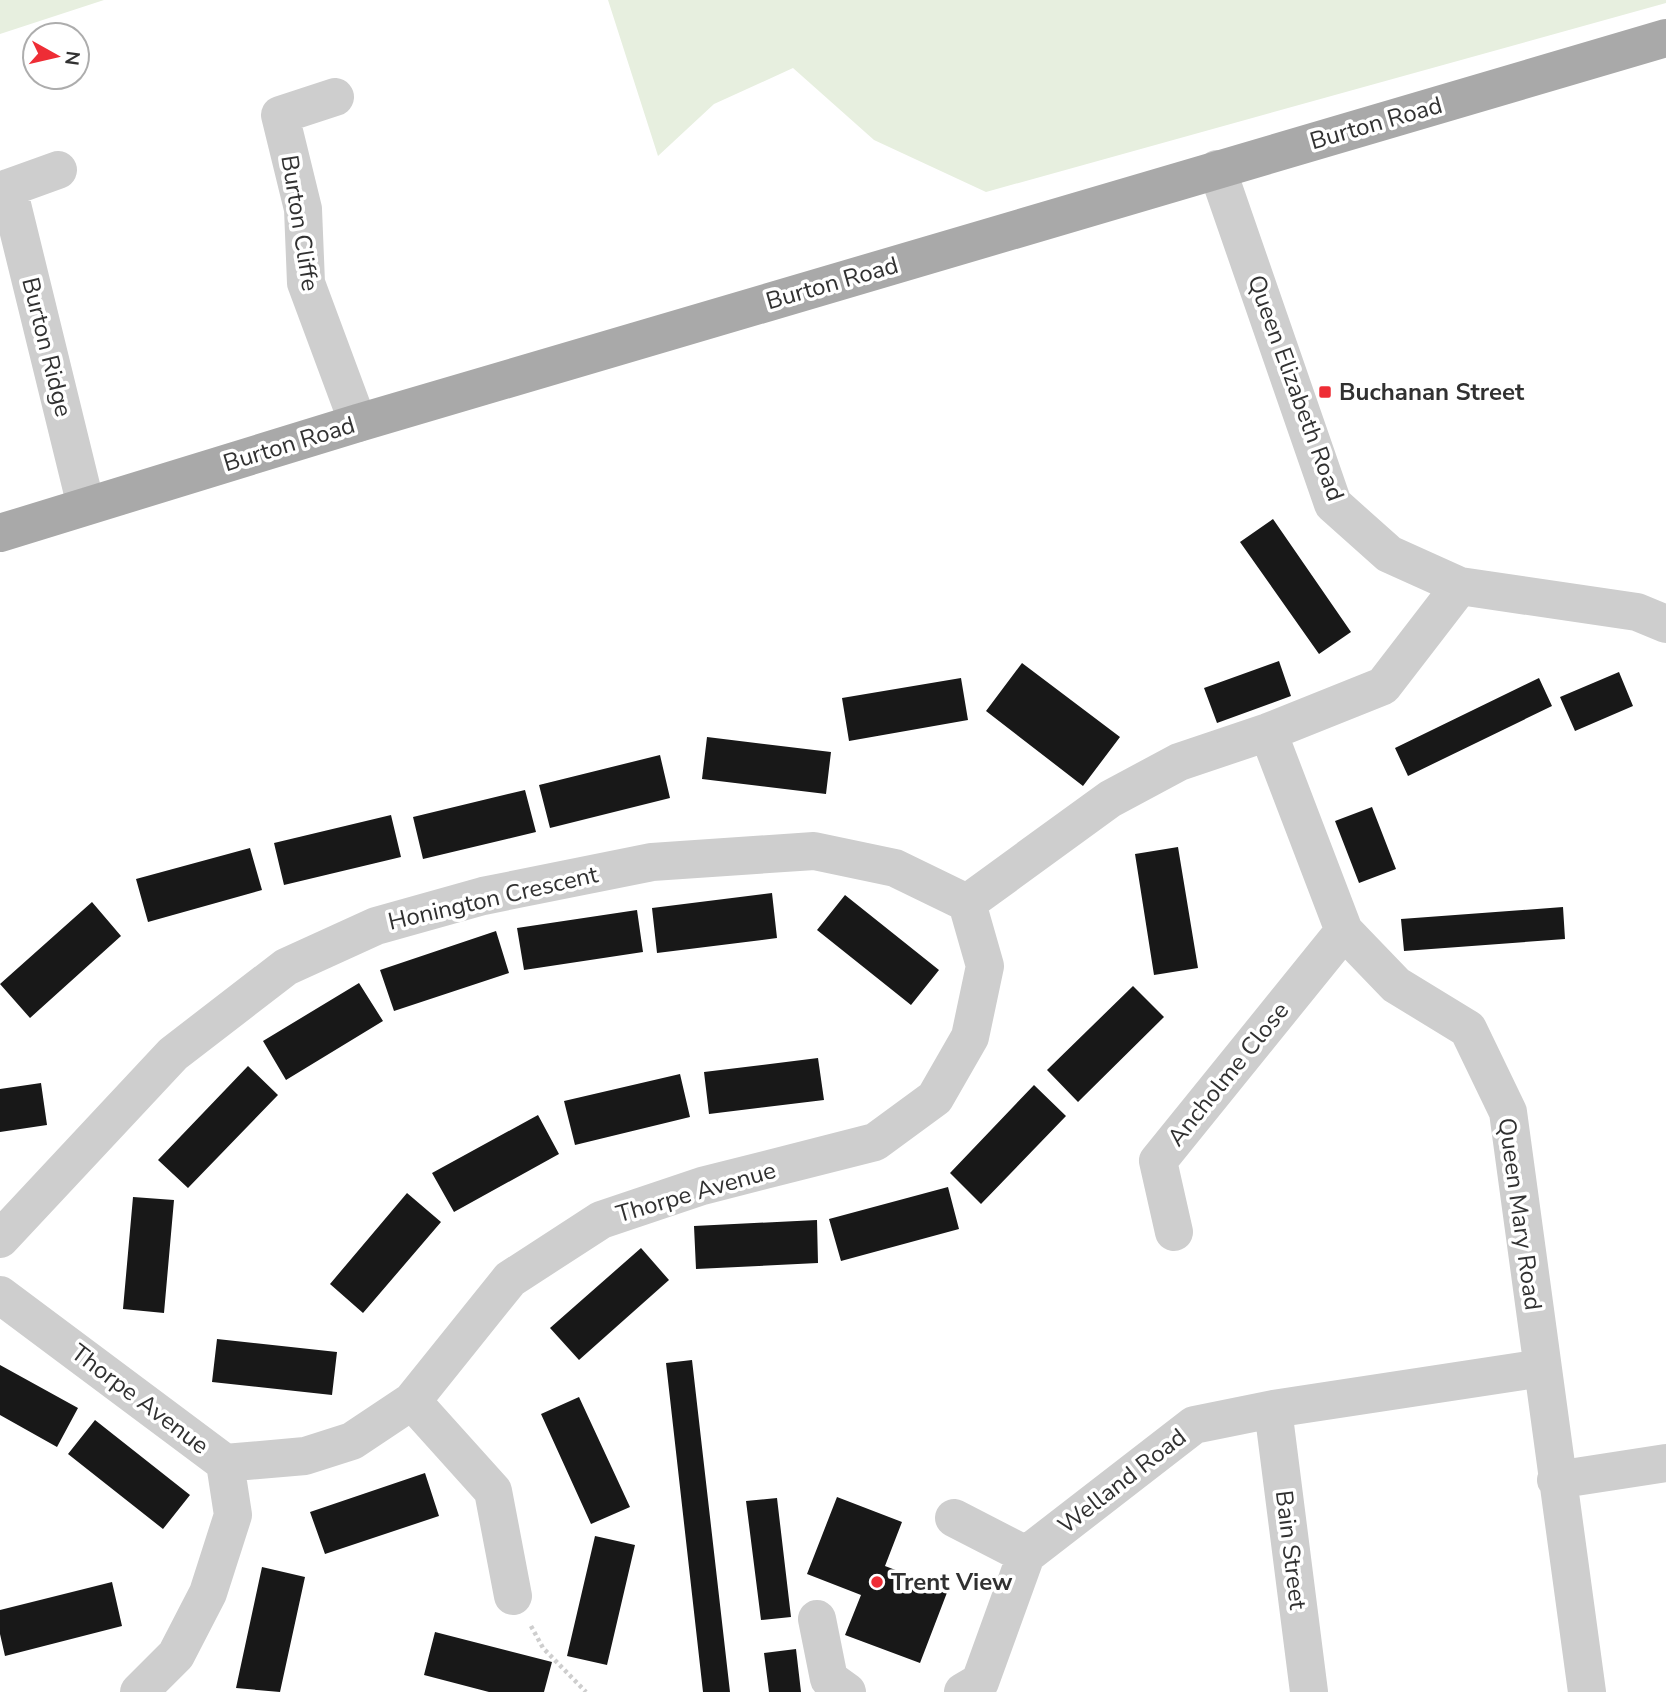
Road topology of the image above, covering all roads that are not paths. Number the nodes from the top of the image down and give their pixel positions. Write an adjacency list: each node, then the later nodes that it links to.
1 (1666, 38): 3 (main road, Burton Road)
2 (335, 97): 6 (street, Burton Cliffe)
3 (1217, 169): 6 (main road, Burton Road); 9 (street, Queen Elizabeth Road)
4 (58, 170): 5 (street)
5 (4, 190): 7 (street, Burton Ridge)
6 (358, 423): 7 (main road, Burton Road)
7 (86, 506): 8 (main road, Burton Road)
8 (0, 533)
9 (1460, 586): 10 (street, Queen Elizabeth Road); 11 (street)
10 (1666, 624)
11 (1268, 732): 12 (street); 13 (street, Queen Mary Road)
12 (967, 903): 15 (street, Honington Crescent); 18 (street, Thorpe Avenue)
13 (1344, 931): 14 (street, Ancholme Close); 17 (street, Queen Mary Road)
14 (1174, 1232)
15 (0, 1239)
16 (0, 1294): 20 (street, Thorpe Avenue)
17 (1542, 1368): 19 (street, Welland Road); 22 (street, Queen Mary Road)
18 (412, 1401): 20 (street, Thorpe Avenue); 25 (street)
19 (1273, 1409): 24 (street, Welland Road); 30 (street, Bain Street)
20 (225, 1463): 27 (street)
21 (1666, 1463): 22 (street)
22 (1556, 1480): 31 (street, Queen Mary Road)
23 (954, 1518): 24 (street)
24 (1026, 1555): 29 (street)
25 (513, 1595)
26 (817, 1619): 28 (street)
27 (139, 1692)
28 (846, 1692)
29 (963, 1692)
30 (1309, 1692)
31 (1587, 1692)

